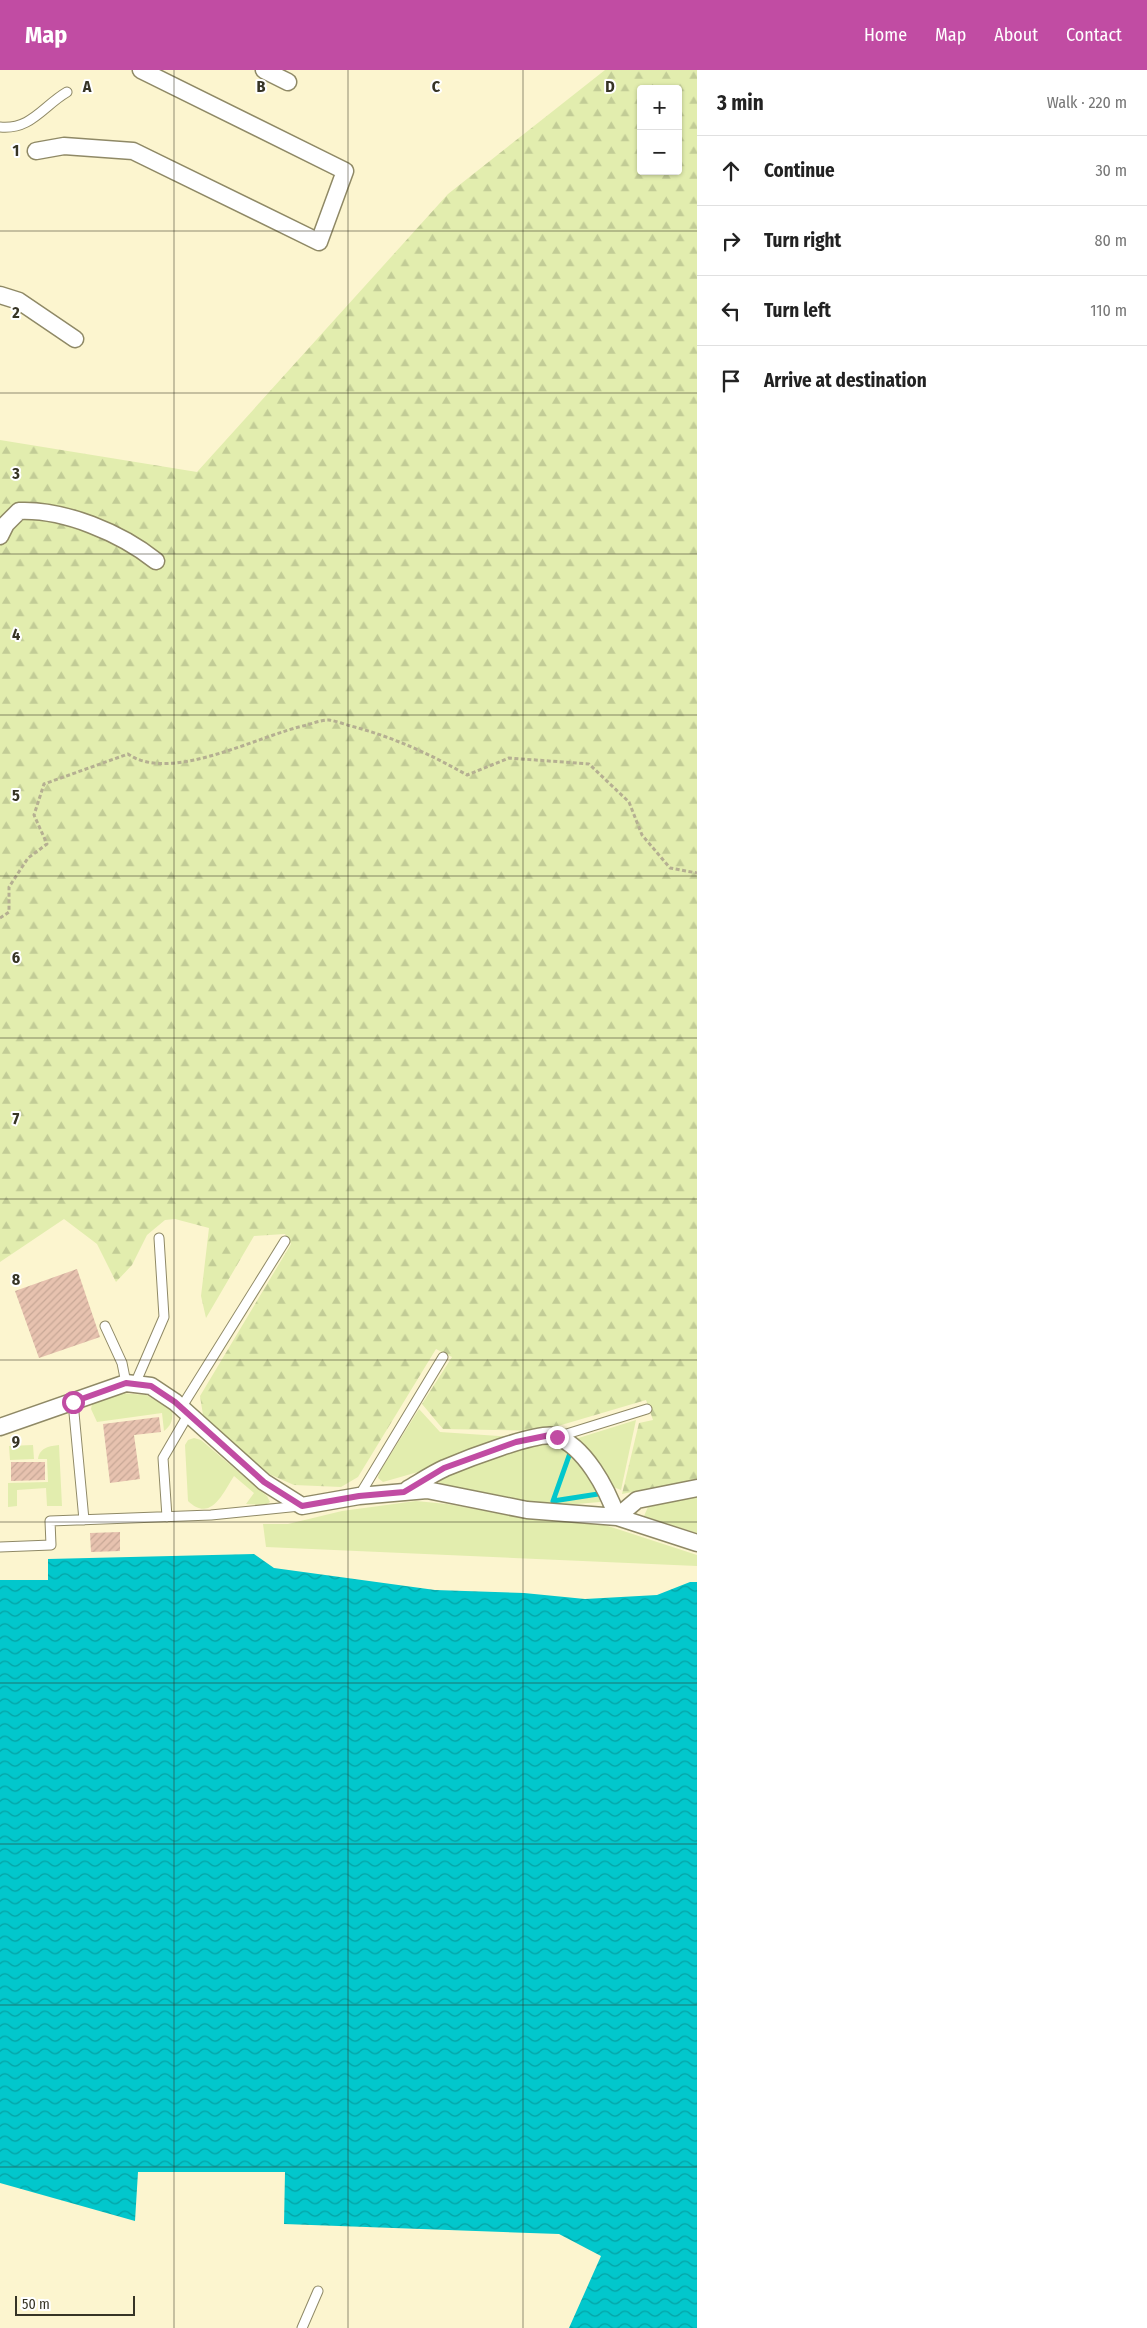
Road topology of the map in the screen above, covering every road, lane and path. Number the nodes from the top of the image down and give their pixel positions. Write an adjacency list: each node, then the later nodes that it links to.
1 (142, 70): 6 (street)
2 (264, 70): 3 (street)
3 (288, 82)
4 (66, 92): 5 (lane)
5 (0, 126)
6 (36, 151)
7 (0, 295): 8 (street)
8 (75, 340)
9 (0, 536): 10 (street)
10 (156, 561)
11 (697, 873): 12 (path)
12 (0, 918)
13 (159, 1238): 17 (lane)
14 (285, 1242): 20 (lane)
15 (105, 1326): 17 (lane)
16 (443, 1357): 25 (lane)
17 (130, 1383): 18 (street); 20 (street)
18 (73, 1402): 21 (street); 29 (lane)
19 (647, 1409): 22 (lane)
20 (185, 1411): 26 (street); 28 (lane)
21 (0, 1428)
22 (557, 1437): 24 (street); 27 (street)
23 (697, 1488): 27 (street)
24 (404, 1492): 25 (street); 27 (street)
25 (359, 1496): 26 (street)
26 (302, 1506): 28 (lane)
27 (617, 1516): 30 (street)
28 (167, 1517): 29 (lane)
29 (84, 1520): 31 (lane)
30 (697, 1543)
31 (0, 1547)
32 (318, 2291): 33 (lane)
33 (302, 2328)

